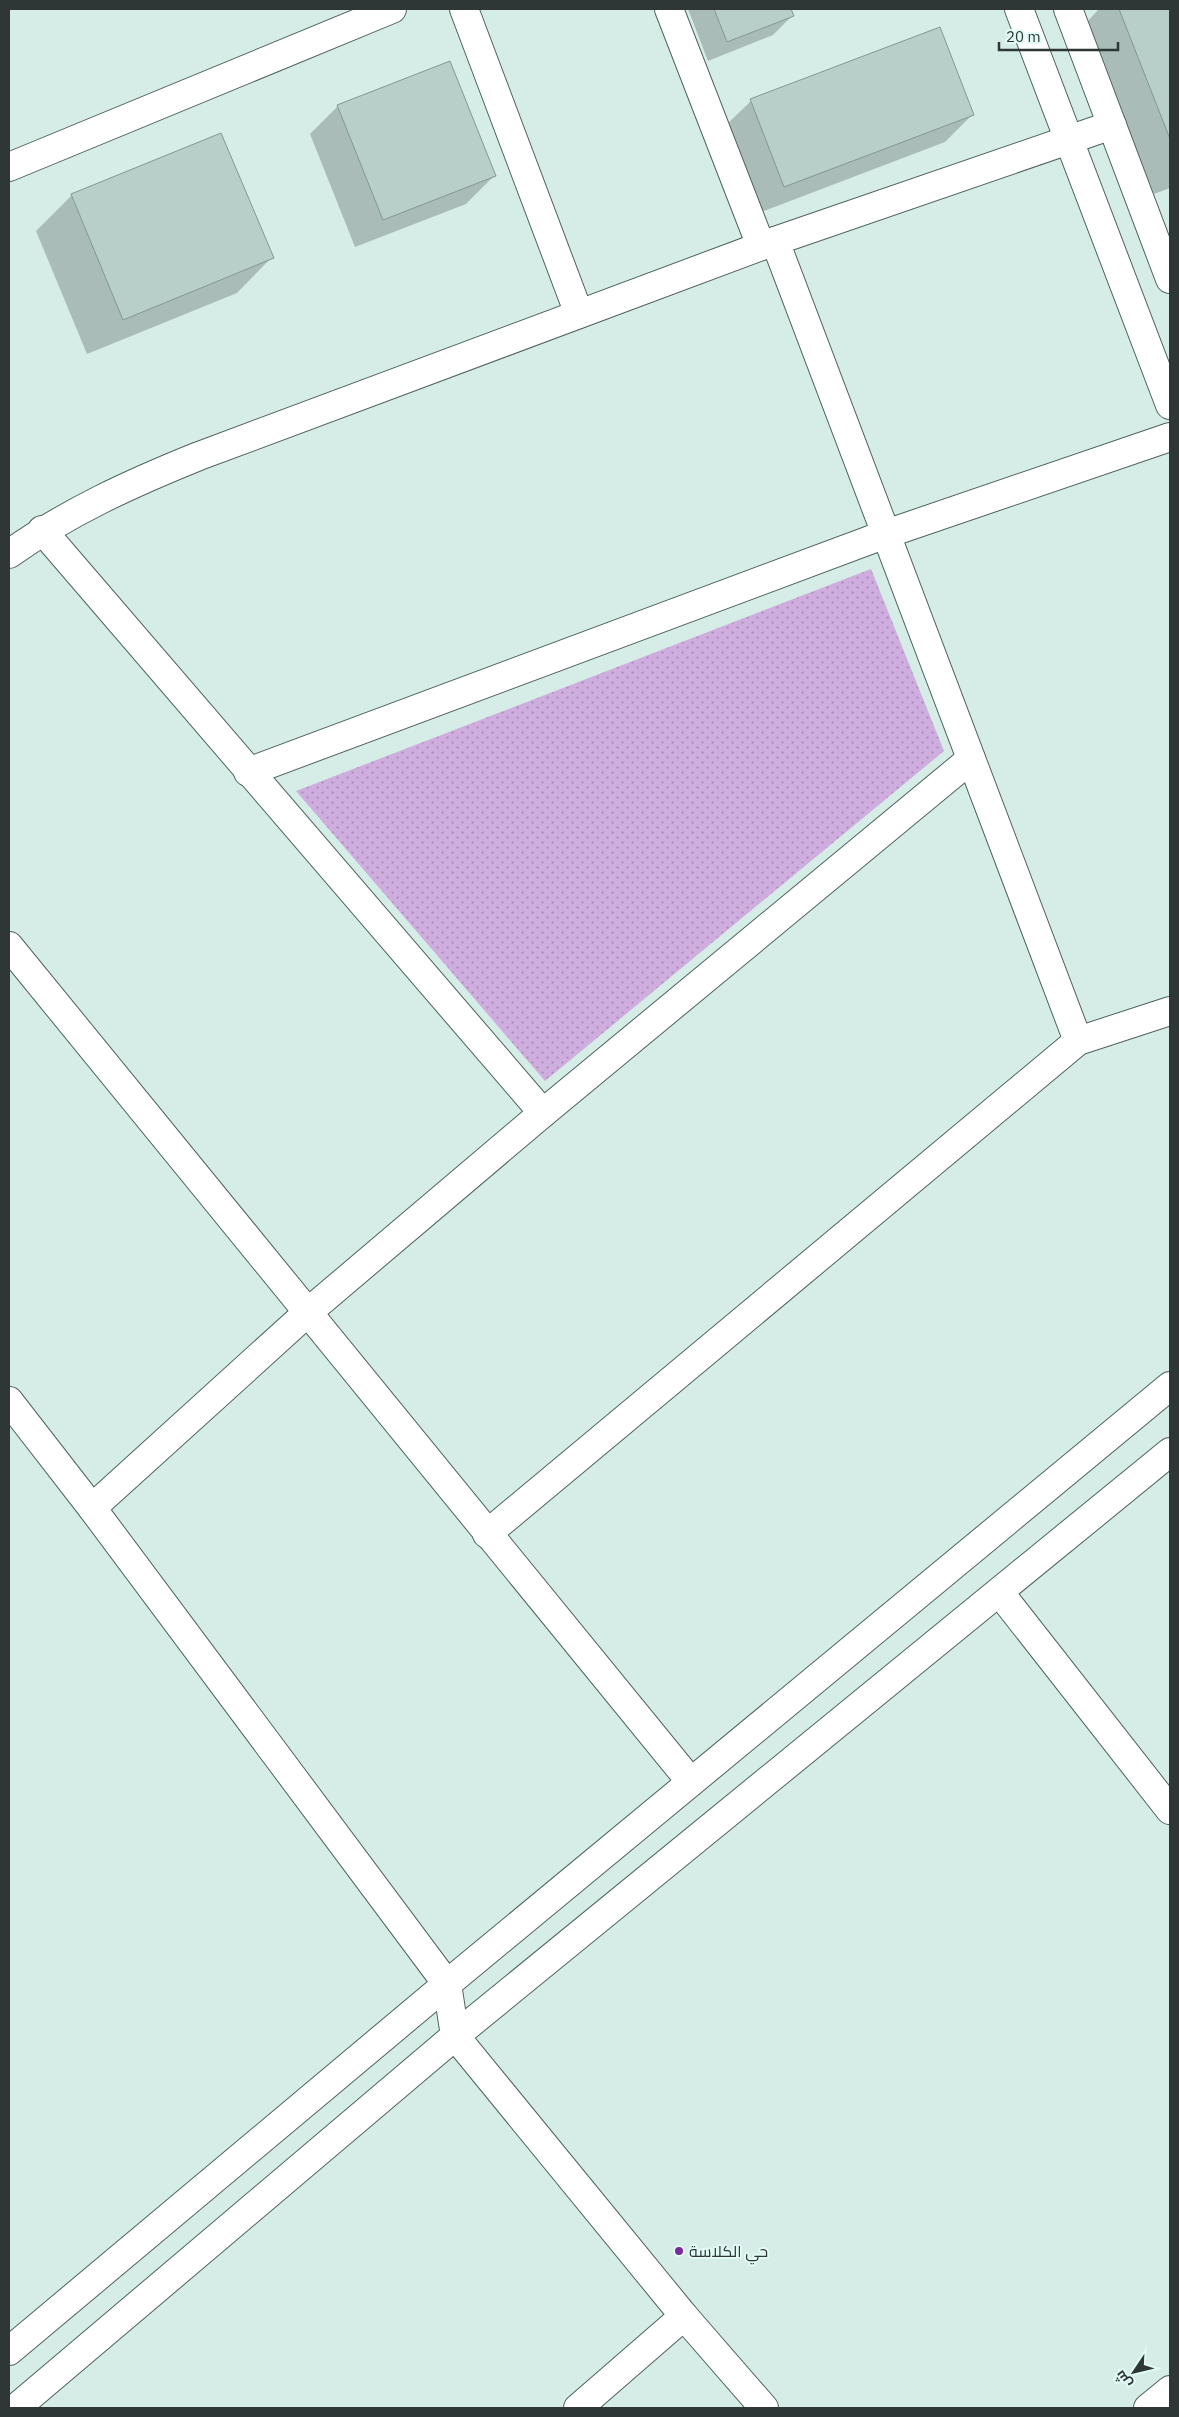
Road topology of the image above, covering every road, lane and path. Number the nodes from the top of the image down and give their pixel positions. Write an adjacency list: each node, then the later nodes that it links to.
1 (392, 9): 8 (street)
2 (464, 9): 13 (street)
3 (670, 9): 10 (street)
4 (1019, 9): 7 (street)
5 (1068, 9): 6 (street)
6 (1112, 125): 7 (street); 9 (street)
7 (1068, 140): 10 (street); 11 (street)
8 (9, 167)
9 (1162, 229): 11 (street); 12 (street)
10 (768, 244): 13 (street); 17 (street)
11 (1110, 246): 14 (street)
12 (1170, 279)
13 (579, 314): 16 (street)
14 (1170, 404)
15 (1170, 437): 17 (street)
16 (42, 530): 18 (street); 20 (street)
17 (886, 534): 19 (street); 20 (street)
18 (9, 554)
19 (971, 759): 23 (street); 24 (street)
20 (248, 772): 24 (street)
21 (9, 946): 25 (street)
22 (1170, 1012): 23 (street)
23 (1078, 1041): 30 (street)
24 (543, 1113): 25 (street)
25 (307, 1312): 29 (street); 30 (street)
26 (1170, 1386): 32 (street)
27 (9, 1402): 29 (street)
28 (1170, 1452): 31 (street)
29 (92, 1508): 34 (street)
30 (487, 1534): 32 (street)
31 (1000, 1593): 33 (street); 35 (street)
32 (691, 1782): 34 (street)
33 (1170, 1810)
34 (447, 1984): 35 (street); 37 (street)
35 (455, 2036): 36 (street); 39 (street)
36 (684, 2316): 40 (street); 41 (street)
37 (9, 2351)
38 (1170, 2390): 42 (street)
39 (16, 2408)
40 (578, 2408)
41 (764, 2408)
42 (1148, 2408)

